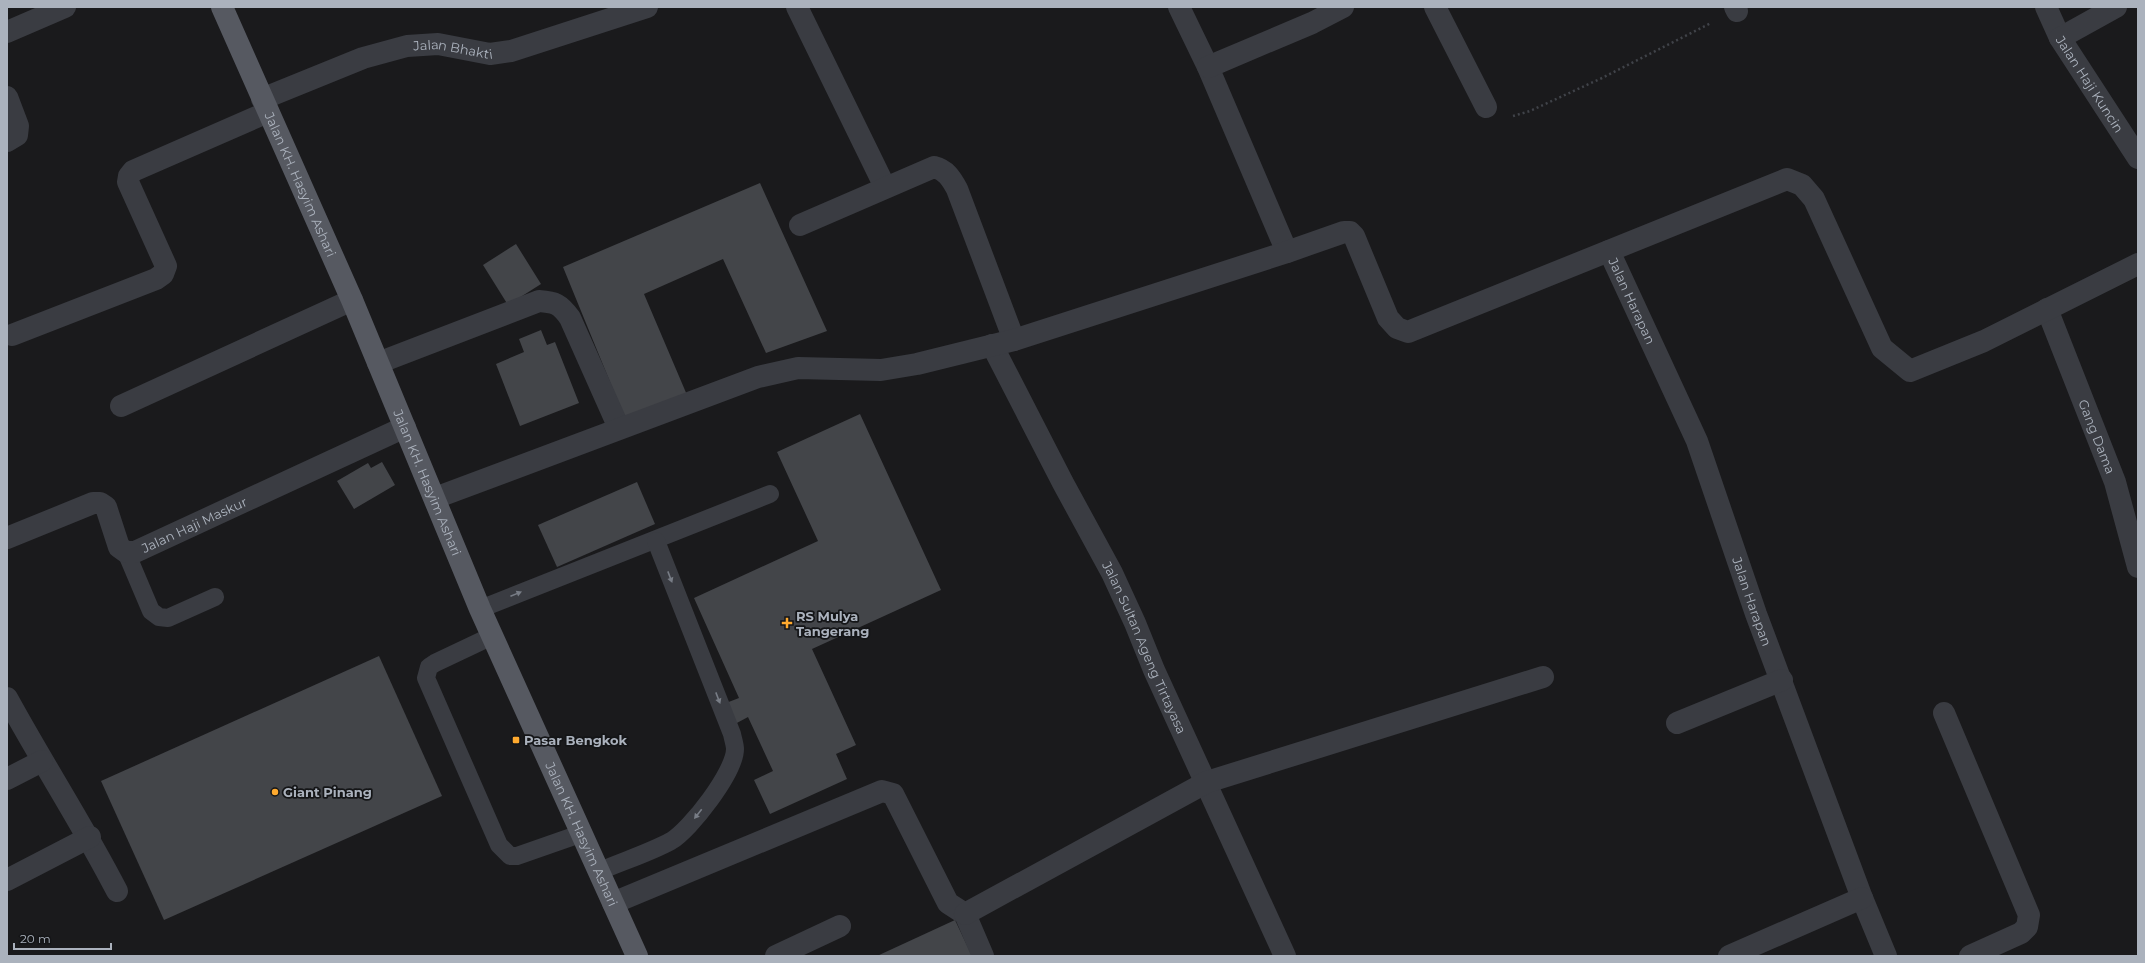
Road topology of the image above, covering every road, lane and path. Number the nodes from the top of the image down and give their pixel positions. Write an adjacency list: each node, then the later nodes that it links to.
1 (64, 7): 11 (street)
2 (222, 7): 15 (main road, Jalan KH. Hasyim Ashari)
3 (647, 7): 15 (street, Jalan Bhakti)
4 (798, 7): 19 (street)
5 (1179, 7): 13 (street)
6 (1343, 7): 13 (street)
7 (1434, 7): 16 (street)
8 (2046, 7): 12 (street, Jalan Haji Kuncin)
9 (2116, 7): 12 (street)
10 (1736, 9): 16 (path)
11 (7, 32)
12 (2060, 38): 18 (street, Jalan Haji Kuncin)
13 (1208, 67): 22 (street)
14 (7, 97): 17 (street)
15 (265, 106): 24 (main road, Jalan KH. Hasyim Ashari); 26 (street, Jalan Bhakti)
16 (1486, 108)
17 (7, 141)
18 (2138, 158)
19 (885, 188): 20 (street); 27 (street)
20 (800, 225)
21 (1608, 251): 22 (street); 25 (street); 44 (street, Jalan Harapan)
22 (1287, 252): 27 (street)
23 (2138, 264): 25 (street)
24 (352, 300): 29 (main road, Jalan KH. Hasyim Ashari); 30 (street)
25 (2047, 310): 35 (street, Gang Dama)
26 (12, 335)
27 (1014, 340): 28 (street)
28 (992, 345): 32 (street); 50 (street, Jalan Sultan Ageng Tirtayasa)
29 (378, 363): 31 (main road, Jalan KH. Hasyim Ashari); 32 (street)
30 (121, 406)
31 (405, 427): 34 (main road, Jalan KH. Hasyim Ashari); 38 (street, Jalan Haji Maskur)
32 (619, 428): 34 (street)
33 (770, 494): 37 (lane)
34 (435, 498): 41 (main road, Jalan KH. Hasyim Ashari)
35 (2130, 504): 39 (street, Gang Dama)
36 (7, 538): 38 (street, Jalan Haji Maskur)
37 (656, 540): 41 (lane, one-way to 37); 53 (lane, one-way to 53)
38 (126, 552): 40 (lane)
39 (2138, 567)
40 (215, 597)
41 (480, 609): 42 (main road, Jalan KH. Hasyim Ashari)
42 (492, 636): 51 (main road, Jalan KH. Hasyim Ashari); 51 (lane)
43 (1543, 677): 50 (street)
44 (1782, 680): 47 (street); 56 (street, Jalan Harapan)
45 (7, 698): 48 (street)
46 (1944, 713): 66 (street)
47 (1677, 723)
48 (42, 762): 49 (street); 52 (street)
49 (7, 779)
50 (1207, 782): 58 (street); 63 (street, Jalan Sultan Ageng Tirtayasa)
51 (580, 834): 53 (main road, Jalan KH. Hasyim Ashari)
52 (90, 837): 54 (street); 55 (street)
53 (600, 871): 57 (main road, Jalan KH. Hasyim Ashari)
54 (7, 880)
55 (118, 891)
56 (1862, 898): 64 (street); 65 (street, Jalan Harapan)
57 (613, 903): 58 (street); 60 (main road, Jalan KH. Hasyim Ashari)
58 (964, 914): 62 (street)
59 (840, 926): 61 (street)
60 (637, 956)
61 (776, 956)
62 (983, 956)
63 (1285, 956)
64 (1729, 956)
65 (1886, 956)
66 (1970, 956)

